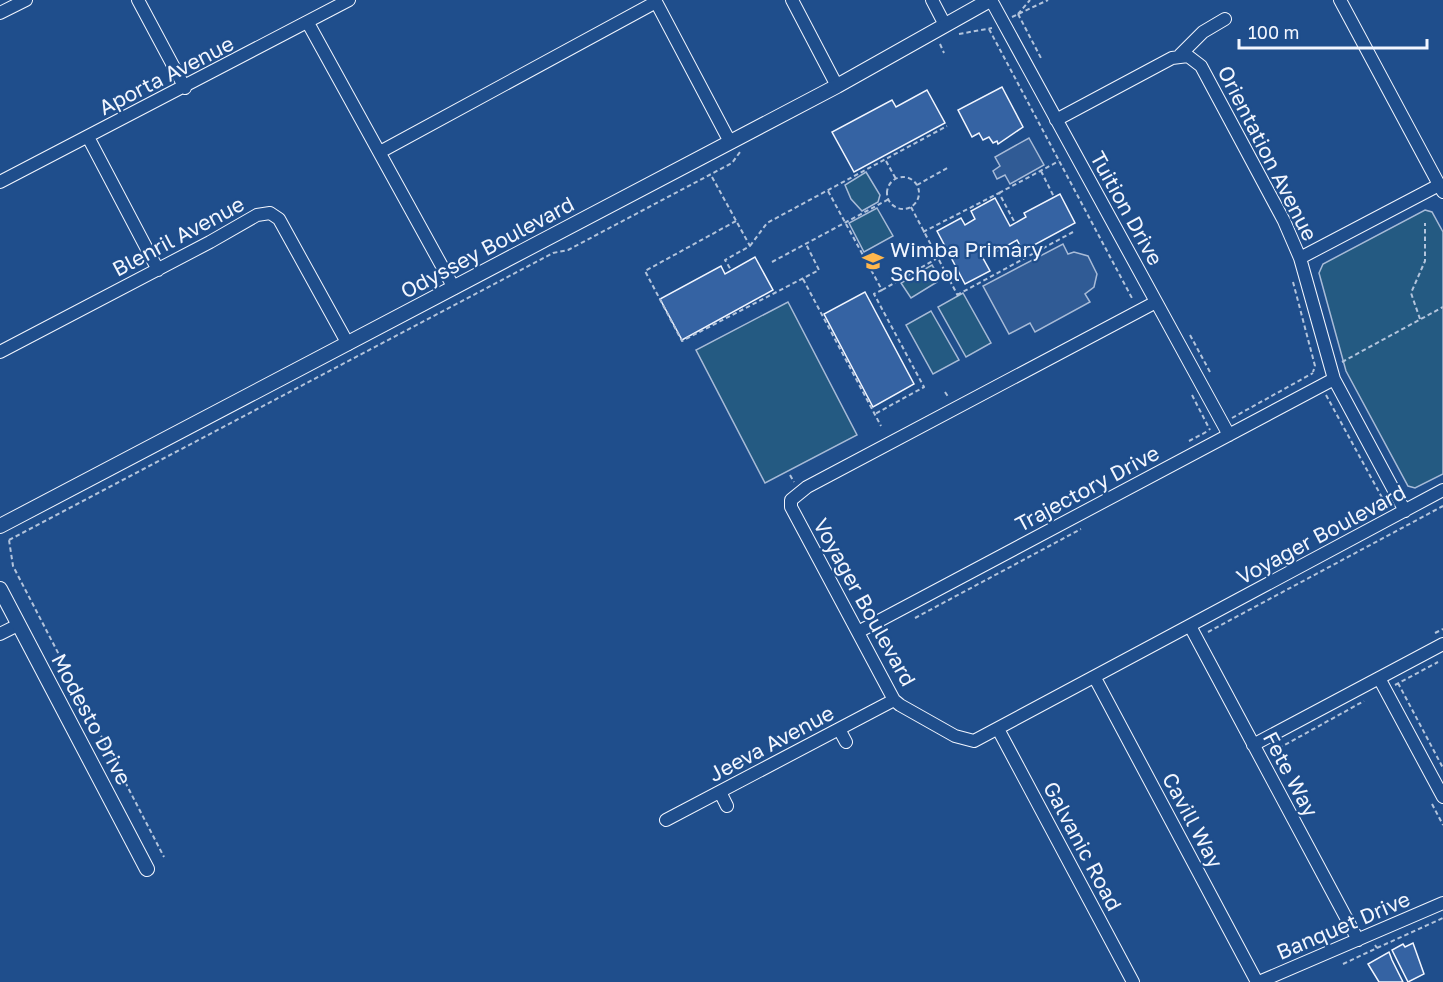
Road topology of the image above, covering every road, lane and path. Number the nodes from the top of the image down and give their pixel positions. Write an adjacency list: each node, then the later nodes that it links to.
1 (26, 0): 11 (street)
2 (138, 0): 22 (street)
3 (349, 0): 14 (street, Aporta Avenue)
4 (792, 0): 21 (street)
5 (932, 0): 15 (street)
6 (991, 0): 15 (street, Odyssey Boulevard); 23 (street, Tuition Drive)
7 (1030, 0): 12 (path)
8 (1048, 0): 12 (path)
9 (1340, 0): 37 (street)
10 (655, 1): 26 (street); 28 (street)
11 (0, 14)
12 (1018, 14): 20 (path)
13 (1225, 19): 19 (street)
14 (308, 23): 22 (street, Aporta Avenue); 28 (street)
15 (945, 25): 21 (street, Odyssey Boulevard)
16 (957, 34): 30 (path)
17 (948, 39): 18 (path)
18 (939, 44)
19 (1180, 55): 23 (street); 52 (street, Orientation Avenue)
20 (1042, 60)
21 (837, 86): 26 (street, Odyssey Boulevard)
22 (185, 88): 25 (street, Aporta Avenue)
23 (1056, 120): 59 (street, Tuition Drive)
24 (947, 126): 29 (path)
25 (88, 136): 35 (street, Aporta Avenue); 54 (street)
26 (730, 142): 57 (street, Odyssey Boulevard)
27 (748, 147): 74 (path)
28 (380, 152): 57 (street)
29 (885, 160): 34 (path); 38 (path)
30 (1059, 161): 32 (path); 61 (path)
31 (949, 167): 36 (path)
32 (1041, 171): 39 (path); 40 (path)
33 (712, 177): 43 (path)
34 (896, 179): 36 (path); 41 (path)
35 (0, 182)
36 (917, 185): 42 (path)
37 (1441, 189): 52 (street)
38 (828, 191): 44 (path); 50 (path)
39 (999, 193): 45 (path); 47 (path)
40 (1054, 197)
41 (889, 199): 42 (path); 44 (path)
42 (910, 207): 47 (path)
43 (736, 221): 50 (path); 56 (path)
44 (845, 223): 49 (path); 58 (path)
45 (1015, 223)
46 (1425, 223): 62 (path)
47 (924, 232): 51 (path)
48 (1073, 232): 51 (path)
49 (806, 244): 53 (path); 56 (path)
50 (750, 246): 55 (path)
51 (937, 258): 58 (path)
52 (1300, 258): 66 (street, Orientation Avenue)
53 (772, 262)
54 (158, 270): 63 (street, Blenril Avenue); 64 (street, Blenril Avenue)
55 (731, 270)
56 (803, 279): 67 (path)
57 (454, 288): 63 (street, Odyssey Boulevard)
58 (882, 290): 67 (path)
59 (1156, 302): 61 (street, Voyager Boulevard); 69 (street, Tuition Drive)
60 (1443, 307): 62 (path)
61 (1139, 312): 78 (street, Voyager Boulevard)
62 (1420, 319): 65 (path)
63 (348, 344): 73 (street, Odyssey Boulevard)
64 (0, 352)
65 (1342, 362)
66 (1334, 379): 69 (street, Trajectory Drive); 72 (street, Orientation Avenue)
67 (875, 414): 68 (path)
68 (881, 426)
69 (1228, 435): 78 (street, Trajectory Drive)
70 (1443, 490): 72 (street, Voyager Boulevard)
71 (1443, 506): 79 (path)
72 (1405, 511): 77 (street, Voyager Boulevard)
73 (3, 524): 74 (path)
74 (9, 540): 100 (path)
75 (0, 589): 76 (street, Modesto Drive)
76 (18, 625): 80 (street); 101 (street, Modesto Drive)
77 (1190, 626): 83 (street, Voyager Boulevard); 92 (street, Fete Way)
78 (858, 632): 87 (street, Voyager Boulevard)
79 (1208, 632)
80 (0, 634)
81 (1443, 644): 84 (street)
82 (1443, 659): 85 (path)
83 (1095, 678): 89 (street, Voyager Boulevard); 109 (street, Cavill Way)
84 (1379, 678): 86 (street); 90 (street)
85 (1398, 684): 86 (path); 95 (path)
86 (1386, 690): 93 (path); 97 (street)
87 (894, 699): 88 (street, Jeeva Avenue); 89 (street, Voyager Boulevard)
88 (839, 729): 91 (street); 96 (street, Jeeva Avenue)
89 (998, 729): 108 (street, Galvanic Road)
90 (1265, 739): 92 (street); 93 (path)
91 (846, 742)
92 (1253, 745): 105 (street, Fete Way)
93 (1272, 751): 94 (path)
94 (1277, 761)
95 (1443, 768)
96 (720, 792): 98 (street); 99 (street, Jeeva Avenue)
97 (1443, 798)
98 (727, 806)
99 (666, 820)
100 (164, 856)
101 (147, 869)
102 (1443, 903): 104 (street, Banquet Drive)
103 (1443, 918): 106 (path)
104 (1371, 936): 105 (street, Banquet Drive); 106 (path)
105 (1358, 940): 109 (street, Banquet Drive)
106 (1377, 948): 107 (path)
107 (1343, 964)
108 (1133, 982)
109 (1258, 982)

